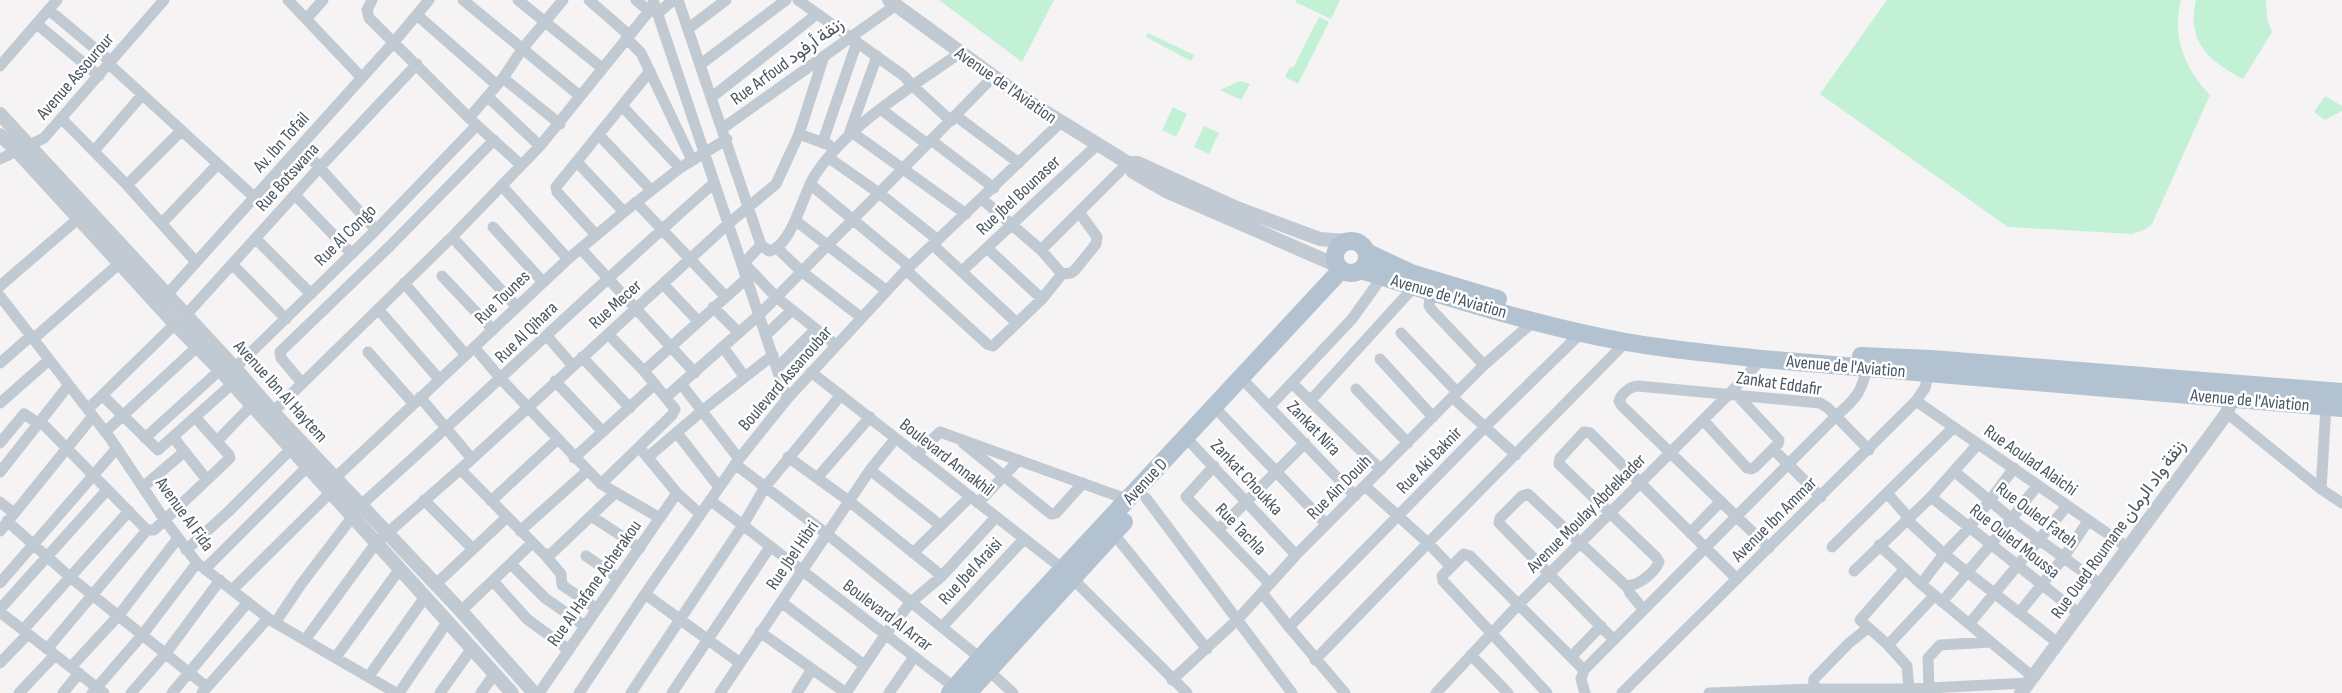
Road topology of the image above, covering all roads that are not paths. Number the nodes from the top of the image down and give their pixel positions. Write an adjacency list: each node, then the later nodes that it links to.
1 (57, 0): 19 (street)
2 (164, 0): 33 (street, Avenue Assourour)
3 (288, 0): 22 (street)
4 (323, 0): 22 (street)
5 (372, 0): 28 (street)
6 (429, 0): 21 (street, Av. Ibn Tofail)
7 (463, 0): 29 (street)
8 (518, 0): 23 (street)
9 (563, 0): 23 (street, Rue Al Congo)
10 (589, 0): 26 (street)
11 (636, 0): 18 (street)
12 (673, 0): 18 (street)
13 (678, 0): 25 (street)
14 (726, 0): 25 (street)
15 (786, 0): 35 (street)
16 (798, 0): 20 (street)
17 (893, 3): 27 (street, Rue Arfoud زنقة أرفود); 30 (street, Avenue de l'Aviation)
18 (653, 8): 26 (street); 72 (street)
19 (48, 10): 24 (street); 33 (street)
20 (817, 14): 27 (street); 46 (street)
21 (417, 15): 28 (street, Av. Ibn Tofail); 42 (street)
22 (307, 18): 41 (street)
23 (544, 22): 29 (street, Rue Al Congo); 37 (street)
24 (37, 24): 36 (street); 39 (street)
25 (689, 28): 35 (street)
26 (628, 36): 37 (street); 38 (street)
27 (853, 40): 31 (street, Rue Arfoud زنقة أرفود); 32 (street); 63 (street)
28 (394, 42): 34 (street); 41 (street, Av. Ibn Tofail)
29 (523, 48): 42 (street, Rue Al Congo); 45 (street)
30 (960, 53): 40 (street, Avenue de l'Aviation); 43 (street)
31 (824, 56): 57 (street, Rue Arfoud زنقة أرفود); 58 (street, Rue Mecer)
32 (877, 56): 43 (street); 61 (street)
33 (110, 63): 39 (street, Avenue Assourour); 44 (street)
34 (417, 64): 53 (street); 81 (street, Rue Botswana)
35 (701, 64): 46 (street)
36 (0, 66)
37 (602, 68): 45 (street)
38 (650, 71): 48 (street); 75 (street)
39 (99, 76): 52 (street, Avenue Assourour)
40 (993, 77): 51 (street); 54 (street, Avenue de l'Aviation)
41 (362, 78): 68 (street, Av. Ibn Tofail)
42 (500, 81): 47 (street, Rue Al Congo); 55 (street)
43 (913, 86): 49 (street); 51 (street)
44 (142, 95): 56 (street); 71 (street)
45 (580, 96): 55 (street)
46 (712, 96): 57 (street)
47 (488, 97): 53 (street, Rue Al Congo); 67 (street)
48 (622, 106): 60 (street); 82 (street)
49 (882, 110): 61 (street); 64 (street)
50 (0, 114): 66 (street, Avenue Ibn Al Haytem)
51 (954, 118): 64 (street); 77 (street)
52 (62, 119): 66 (street, Avenue Assourour); 71 (street)
53 (473, 122): 62 (street); 106 (street, Rue Al Congo)
54 (1060, 123): 65 (street, Avenue de l'Aviation); 77 (street, Boulevard Assanoubar)
55 (560, 124): 67 (street)
56 (181, 131): 79 (street); 86 (street)
57 (725, 134): 72 (street, Rue Arfoud زنقة أرفود); 95 (street)
58 (799, 134): 63 (street); 95 (street, Rue Mecer)
59 (0, 135): 70 (street, Avenue Ibn Al Haytem)
60 (599, 135): 76 (street); 89 (street)
61 (850, 135): 69 (street); 83 (street)
62 (494, 140): 80 (street); 198 (street)
63 (822, 141): 69 (street)
64 (929, 142): 83 (street); 88 (street)
65 (1097, 145): 78 (street, Avenue de l'Aviation); 104 (street, Rue Jbel Bounaser)
66 (30, 146): 70 (street, Avenue Assourour); 142 (street, Avenue Ibn Al Haytem)
67 (540, 146): 80 (street)
68 (300, 147): 81 (street); 92 (street, Av. Ibn Tofail)
69 (837, 149): 73 (street)
70 (16, 150): 74 (street, Avenue Assourour); 99 (street, Avenue Ibn Al Haytem)
71 (94, 151): 86 (street)
72 (703, 154): 75 (street, Rue Tounes); 84 (street)
73 (829, 158): 85 (street); 90 (street)
74 (0, 159)
75 (692, 160): 82 (street, Rue Tounes)
76 (577, 162): 96 (street); 108 (street)
77 (1019, 163): 88 (street, Boulevard Assanoubar)
78 (1128, 163): 97 (street); 111 (street, Avenue de l'Aviation); 128 (street, Avenue de l'Aviation)
79 (218, 164): 92 (street); 102 (street)
80 (521, 166): 87 (street)
81 (319, 168): 91 (street, Rue Botswana); 106 (street)
82 (680, 168): 89 (street, Rue Tounes)
83 (904, 168): 90 (street); 98 (street)
84 (714, 183): 103 (street); 107 (street, Rue Al Qihara)
85 (810, 184): 100 (street); 101 (street)
86 (127, 185): 102 (street)
87 (502, 186): 109 (street); 121 (street)
88 (994, 188): 93 (street, Boulevard Assanoubar)
89 (651, 190): 94 (street, Rue Tounes)
90 (879, 193): 100 (street); 112 (street)
91 (294, 195): 110 (street, Rue Botswana); 120 (street)
92 (254, 197): 124 (street, Av. Ibn Tofail)
93 (982, 199): 98 (street, Boulevard Assanoubar); 104 (street)
94 (636, 202): 96 (street, Rue Tounes); 107 (street)
95 (750, 207): 103 (street, Rue Mecer); 113 (street)
96 (624, 212): 108 (street, Rue Tounes)
97 (1079, 212): 118 (street); 131 (street)
98 (966, 214): 112 (street, Boulevard Assanoubar)
99 (79, 218): 125 (street, Avenue Ibn Al Haytem); 139 (street)
100 (853, 220): 114 (street); 127 (street)
101 (796, 221): 114 (street); 115 (street)
102 (162, 223): 124 (street)
103 (728, 224): 122 (street, Rue Mecer); 123 (street)
104 (1012, 226): 116 (street, Rue Jbel Bounaser); 118 (street)
105 (493, 227): 136 (street)
106 (376, 230): 120 (street, Rue Al Congo)
107 (661, 230): 122 (street); 134 (street, Rue Al Qihara)
108 (596, 235): 117 (street, Rue Tounes)
109 (452, 237): 137 (street); 150 (street)
110 (256, 239): 126 (street, Rue Botswana); 144 (street)
111 (1346, 241): 119 (main road); 128 (main road)
112 (936, 243): 127 (street, Boulevard Assanoubar); 129 (street)
113 (761, 245): 115 (street); 123 (street)
114 (827, 245): 130 (street); 141 (street)
115 (777, 248): 130 (street)
116 (987, 248): 129 (street, Rue Jbel Bounaser); 147 (street)
117 (580, 249): 121 (street, Rue Tounes); 134 (street)
118 (1041, 250): 131 (street)
119 (1366, 252): 128 (main road); 183 (main road, Avenue de l'Aviation)
120 (352, 254): 144 (street, Rue Al Congo)
121 (568, 259): 136 (street, Rue Tounes)
122 (690, 259): 138 (street, Rue Mecer); 145 (street)
123 (742, 260): 135 (street); 146 (street)
124 (196, 262): 142 (street, Av. Ibn Tofail)
125 (120, 263): 149 (street, Avenue Ibn Al Haytem); 170 (street)
126 (232, 264): 157 (street, Rue Botswana); 158 (street)
127 (908, 268): 141 (street, Boulevard Assanoubar); 161 (street)
128 (1348, 269): 133 (main road, Avenue de l'Aviation); 203 (main road, Avenue D); 300 (main road, Avenue D)
129 (962, 271): 161 (street)
130 (801, 272): 146 (street); 156 (street)
131 (1062, 274): 147 (street)
132 (442, 276): 163 (street)
133 (1382, 277): 140 (main road, Avenue de l'Aviation); 199 (street)
134 (607, 278): 153 (street); 169 (street, Rue Al Qihara)
135 (746, 279): 145 (street); 155 (street)
136 (543, 282): 150 (street, Rue Tounes)
137 (404, 283): 152 (street); 177 (street)
138 (663, 284): 153 (street, Rue Mecer); 160 (street)
139 (0, 286)
140 (1413, 288): 143 (main road, Avenue de l'Aviation); 215 (street)
141 (887, 291): 156 (street, Boulevard Assanoubar)
142 (167, 293): 149 (street, Av. Ibn Tofail); 157 (street, Avenue Ibn Al Haytem)
143 (1431, 293): 159 (main road, Avenue de l'Aviation); 185 (street)
144 (311, 294): 158 (street, Rue Al Congo)
145 (725, 296): 151 (street)
146 (776, 297): 154 (street); 155 (street)
147 (1042, 299): 161 (street)
148 (1, 302): 170 (street, Avenue Al Fida)
149 (158, 305): 157 (street, Avenue Ibn Al Haytem)
150 (517, 307): 163 (street, Rue Tounes)
151 (713, 307): 160 (street); 167 (street)
152 (378, 309): 195 (street); 198 (street)
153 (635, 309): 166 (street, Rue Mecer); 174 (street)
154 (792, 310): 162 (street); 168 (street)
155 (759, 315): 167 (street); 168 (street)
156 (862, 318): 172 (street, Boulevard Assanoubar)
157 (180, 319): 173 (street, Avenue Ibn Al Haytem); 188 (street, Avenue Ibn Al Haytem); 208 (street, Rue Botswana)
158 (286, 319): 188 (street, Rue Al Congo)
159 (1534, 320): 165 (main road, Avenue de l'Aviation); 185 (street, Rue Ain Douih)
160 (698, 321): 174 (street)
161 (1017, 324)
162 (816, 329): 172 (street); 189 (street)
163 (492, 330): 177 (street, Rue Tounes)
164 (1401, 333): 210 (street)
165 (1581, 333): 171 (main road, Avenue de l'Aviation); 234 (street, Rue Aki Baknir)
166 (608, 334): 179 (street, Rue Mecer); 191 (street)
167 (739, 334): 175 (street)
168 (766, 335): 178 (street)
169 (547, 336): 187 (street); 196 (street, Rue Al Qihara)
170 (32, 337): 182 (street, Avenue Al Fida); 184 (street)
171 (1626, 342): 181 (main road, Avenue de l'Aviation); 260 (street)
172 (836, 345): 192 (street, Boulevard Assanoubar)
173 (197, 347): 190 (street, Avenue Ibn Al Haytem); 227 (street)
174 (670, 347): 191 (street); 193 (street)
175 (723, 347): 193 (street); 194 (street)
176 (368, 352): 214 (street)
177 (471, 352): 195 (street, Rue Tounes); 196 (street)
178 (773, 355): 189 (street); 194 (street)
179 (582, 357): 187 (street, Rue Mecer); 222 (street)
180 (1380, 359): 231 (street)
181 (1762, 359): 183 (main road, Avenue de l'Aviation); 207 (street, Avenue Moulay Abdelkader)
182 (49, 360): 204 (street, Avenue Al Fida); 217 (street)
183 (1867, 362): 186 (main road, Avenue de l'Aviation); 228 (street)
184 (0, 363)
185 (1484, 365): 210 (street, Rue Ain Douih)
186 (1930, 365): 212 (main road, Avenue de l'Aviation); 216 (street, Avenue Ibn Ammar)
187 (573, 366): 197 (street, Rue Mecer)
188 (235, 368): 225 (street, Avenue Ibn Al Haytem)
189 (777, 368): 213 (street)
190 (220, 370): 200 (street, Avenue Ibn Al Haytem); 241 (street)
191 (644, 370): 201 (street)
192 (811, 372): 209 (street, Boulevard Annakhil); 213 (street, Boulevard Assanoubar)
193 (696, 373): 202 (street)
194 (744, 376): 223 (street)
195 (439, 379): 214 (street, Rue Tounes)
196 (501, 379): 219 (street); 236 (street, Rue Al Qihara)
197 (555, 382): 219 (street, Rue Mecer); 238 (street)
198 (302, 383): 225 (street)
199 (1292, 383): 215 (street); 220 (street)
200 (232, 384): 218 (street, Avenue Ibn Al Haytem); 229 (street)
201 (655, 384): 211 (street); 222 (street)
202 (682, 385): 211 (street); 223 (street)
203 (1248, 385): 220 (street, Zankat Nira); 226 (main road, Avenue D)
204 (68, 386): 224 (street, Avenue Al Fida); 233 (street)
205 (1356, 388): 248 (street)
206 (2342, 392): 212 (main road, Avenue de l'Aviation)
207 (1733, 394): 228 (street, Zankat Eddafir); 232 (street, Avenue Moulay Abdelkader); 255 (street); 258 (street, Zankat Eddafir)
208 (102, 395): 224 (street, Rue Botswana); 227 (street)
209 (840, 395): 230 (street, Boulevard Annakhil); 262 (street)
210 (1455, 395): 231 (street, Rue Ain Douih); 234 (street)
211 (666, 397): 251 (street)
212 (2232, 398): 221 (main road, Avenue de l'Aviation); 291 (street); 351 (street, Rue Oued Roumane زنقة واد الرمان)
213 (788, 399): 266 (street, Boulevard Assanoubar)
214 (417, 400): 236 (street); 280 (street, Rue Tounes)
215 (1311, 400): 273 (street)
216 (1916, 400): 235 (street, Rue Aoulad Alaichi); 256 (street, Avenue Ibn Ammar)
217 (0, 403)
218 (252, 405): 245 (street); 254 (street, Avenue Ibn Al Haytem)
219 (527, 407): 242 (street); 264 (street, Rue Mecer)
220 (1269, 407): 247 (street, Zankat Nira)
221 (2334, 407): 291 (street)
222 (630, 408): 238 (street)
223 (702, 410): 239 (street); 266 (street)
224 (91, 412): 237 (street, Avenue Al Fida); 252 (street, Rue Botswana)
225 (273, 412): 280 (street, Avenue Ibn Al Haytem)
226 (1221, 414): 249 (main road, Avenue D); 276 (street)
227 (123, 416): 237 (street); 241 (street)
228 (1836, 416): 256 (street, Zankat Eddafir); 267 (street)
229 (195, 417): 240 (street); 245 (street)
230 (870, 417): 243 (street, Boulevard Annakhil); 281 (street)
231 (1433, 417): 248 (street, Rue Ain Douih)
232 (1703, 420): 255 (street); 258 (street, Avenue Moulay Abdelkader)
233 (39, 422): 246 (street); 252 (street); 275 (street)
234 (1485, 427): 260 (street); 321 (street, Rue Aki Baknir)
235 (1954, 427): 250 (street, Rue Aoulad Alaichi); 296 (street)
236 (446, 429): 264 (street); 313 (street, Rue Al Qihara)
237 (105, 432): 253 (street, Avenue Al Fida)
238 (603, 432): 263 (street)
239 (677, 433): 261 (street); 290 (street)
240 (173, 437): 241 (street); 257 (street)
241 (145, 438)
242 (558, 439): 263 (street); 302 (street)
243 (895, 439): 259 (street, Boulevard Annakhil); 272 (street, Rue Jbel Hibri)
244 (957, 439): 259 (street); 265 (street); 279 (street)
245 (217, 441): 282 (street)
246 (0, 443)
247 (1305, 443): 276 (street); 297 (street, Zankat Nira)
248 (1408, 443): 273 (street, Rue Ain Douih)
249 (1192, 444): 268 (street, Zankat Choukka); 300 (main road, Avenue D)
250 (1978, 444): 270 (street, Rue Aoulad Alaichi); 277 (street)
251 (638, 447): 261 (street); 285 (street)
252 (67, 448): 278 (street); 326 (street, Rue Botswana)
253 (117, 448): 278 (street); 289 (street, Avenue Al Fida)
254 (291, 449): 269 (street, Avenue Ibn Al Haytem); 355 (street)
255 (1773, 449): 267 (street)
256 (1869, 450): 298 (street, Avenue Ibn Ammar)
257 (184, 452): 282 (street); 289 (street)
258 (1671, 453): 284 (street, Avenue Moulay Abdelkader); 307 (street)
259 (916, 455): 304 (street, Boulevard Annakhil)
260 (1516, 455): 343 (street)
261 (648, 457): 295 (street)
262 (788, 457): 281 (street); 286 (street)
263 (574, 458): 274 (street)
264 (472, 459): 271 (street, Rue Mecer)
265 (1019, 460): 279 (street); 283 (street)
266 (737, 462): 286 (street); 290 (street, Boulevard Assanoubar)
267 (1790, 465): 298 (street); 317 (street)
268 (1214, 466): 306 (street, Zankat Choukka); 332 (street, Rue Tachla)
269 (307, 467): 293 (street, Avenue Ibn Al Haytem); 365 (street)
270 (2014, 468): 288 (street, Rue Aoulad Alaichi); 309 (street)
271 (460, 469): 301 (street, Rue Mecer); 302 (street)
272 (870, 470): 305 (street, Rue Jbel Hibri); 329 (street)
273 (1381, 470): 287 (street, Rue Ain Douih)
274 (587, 471): 285 (street); 334 (street)
275 (0, 472)
276 (1276, 472): 306 (street); 327 (street)
277 (1955, 472): 299 (street); 309 (street, Rue Ouled Fateh)
278 (92, 475): 292 (street); 346 (street)
279 (1003, 476): 283 (street); 304 (street)
280 (335, 478): 313 (street, Avenue Ibn Al Haytem)
281 (817, 478): 305 (street)
282 (207, 480): 323 (street)
283 (1082, 483): 300 (street)
284 (1639, 483): 314 (street, Avenue Moulay Abdelkader); 314 (street); 335 (street)
285 (601, 484): 294 (street)
286 (765, 486): 328 (street); 337 (street)
287 (1365, 486): 297 (street, Rue Ain Douih); 321 (street)
288 (2037, 486): 311 (street, Rue Aoulad Alaichi); 324 (street)
289 (144, 487): 323 (street, Avenue Al Fida)
290 (719, 487): 303 (street, Boulevard Assanoubar)
291 (2321, 489): 310 (street)
292 (107, 490): 312 (street); 361 (street)
293 (331, 492): 313 (street, Avenue Ibn Al Haytem); 387 (street)
294 (615, 493): 316 (street); 320 (street)
295 (677, 493): 315 (street); 320 (street, Rue Al Hafane Acherakou)
296 (1887, 493): 322 (street); 350 (street)
297 (1355, 496): 327 (street, Rue Ain Douih)
298 (1821, 497): 353 (street, Avenue Ibn Ammar)
299 (1931, 497): 322 (street); 330 (street, Rue Ouled Moussa)
300 (1137, 499): 336 (main road, Avenue D); 372 (main road, Avenue D); 404 (street)
301 (424, 500): 333 (street, Rue Mecer); 354 (street)
302 (491, 500): 318 (street)
303 (710, 500): 315 (street, Boulevard Assanoubar); 328 (street, Boulevard Al Arrar)
304 (974, 500): 319 (street, Boulevard Annakhil); 329 (street)
305 (849, 501): 337 (street, Rue Jbel Hibri); 356 (street)
306 (1247, 501): 332 (street); 359 (street, Zankat Choukka)
307 (1721, 501): 317 (street); 335 (street)
308 (0, 502): 326 (street)
309 (1989, 502): 324 (street, Rue Ouled Fateh); 330 (street)
310 (2342, 503)
311 (2066, 506): 325 (street, Rue Aoulad Alaichi); 340 (street)
312 (129, 511): 331 (street); 375 (street)
313 (357, 511): 333 (street, Avenue Ibn Al Haytem); 341 (street, Avenue Ibn Al Haytem); 405 (street, Rue Al Qihara)
314 (1609, 513): 344 (street, Avenue Moulay Abdelkader); 385 (street)
315 (700, 514): 389 (street, Boulevard Assanoubar)
316 (591, 516): 352 (street); 358 (street)
317 (1737, 516): 349 (street); 353 (street)
318 (507, 517): 334 (street); 354 (street)
319 (996, 517): 339 (street, Boulevard Annakhil); 374 (street)
320 (660, 518): 352 (street, Rue Al Hafane Acherakou)
321 (1398, 518): 343 (street); 412 (street, Rue Aki Baknir)
322 (1907, 518): 347 (street); 357 (street)
323 (164, 519): 331 (street); 338 (street, Avenue Al Fida)
324 (2012, 519): 340 (street, Rue Ouled Fateh); 345 (street)
325 (2088, 521): 351 (street, Rue Aoulad Alaichi); 362 (street)
326 (7, 522): 346 (street)
327 (1326, 524): 359 (street, Rue Ain Douih)
328 (743, 525): 348 (street, Boulevard Al Arrar); 406 (street)
329 (940, 526): 356 (street)
330 (1969, 528): 345 (street, Rue Ouled Moussa); 357 (street)
331 (147, 530): 390 (street)
332 (1218, 530): 386 (street, Rue Tachla)
333 (388, 532): 341 (street, Rue Mecer); 381 (street, Avenue Ibn Al Haytem)
334 (520, 532): 342 (street)
335 (1690, 532): 349 (street)
336 (1114, 533): 372 (main road, Avenue D); 426 (street)
337 (828, 534): 369 (street, Rue Jbel Hibri); 395 (street)
338 (178, 538): 355 (street, Avenue Al Fida); 403 (street)
339 (1024, 539): 372 (street, Boulevard Annakhil); 411 (street, Rue Jbel Araisi)
340 (2039, 539): 362 (street, Rue Ouled Fateh); 364 (street)
341 (376, 543): 367 (street, Avenue Ibn Al Haytem); 420 (street, Rue Mecer)
342 (532, 543): 358 (street); 363 (street)
343 (1428, 543): 366 (street); 434 (street)
344 (1580, 543): 373 (street, Avenue Moulay Abdelkader); 373 (street); 385 (street)
345 (1992, 544): 364 (street, Rue Ouled Moussa); 371 (street)
346 (33, 545): 361 (street); 380 (street)
347 (1879, 545): 368 (street); 370 (street)
348 (770, 547): 369 (street, Boulevard Al Arrar); 421 (street)
349 (1705, 547): 377 (street); 398 (street)
350 (1832, 547)
351 (2127, 547): 384 (street, Rue Oued Roumane زنقة واد الرمان)
352 (640, 548): 376 (street, Rue Al Hafane Acherakou)
353 (1769, 548): 377 (street, Avenue Ibn Ammar)
354 (474, 549): 381 (street)
355 (186, 550): 365 (street, Avenue Al Fida)
356 (913, 553): 374 (street)
357 (1944, 554): 371 (street); 382 (street)
358 (545, 555): 397 (street)
359 (1296, 555): 386 (street, Rue Ain Douih)
360 (586, 556): 376 (street)
361 (46, 557): 375 (street); 399 (street)
362 (2064, 557): 383 (street); 384 (street, Rue Ouled Fateh)
363 (512, 564): 379 (street); 409 (street)
364 (2018, 565): 383 (street, Rue Ouled Moussa); 388 (street)
365 (201, 566): 378 (street, Avenue Al Fida); 417 (street)
366 (1450, 566): 396 (street); 416 (street)
367 (399, 570): 391 (street, Avenue Ibn Al Haytem); 432 (street)
368 (1905, 570): 382 (street); 413 (street)
369 (801, 571): 394 (street, Rue Jbel Hibri); 418 (street, Boulevard Al Arrar)
370 (1854, 571)
371 (1969, 572): 388 (street); 392 (street)
372 (1068, 574): 437 (main road, Avenue D); 445 (street, Boulevard Annakhil)
373 (1549, 574): 396 (street, Avenue Moulay Abdelkader); 410 (street)
374 (942, 576): 395 (street)
375 (70, 577): 390 (street); 414 (street)
376 (618, 578): 397 (street, Rue Al Hafane Acherakou)
377 (1737, 579): 480 (street, Avenue Ibn Ammar)
378 (220, 580): 387 (street, Avenue Al Fida); 429 (street)
379 (493, 581): 400 (street); 427 (street)
380 (0, 583)
381 (436, 584): 400 (street, Avenue Ibn Al Haytem)
382 (1921, 584): 392 (street)
383 (2043, 584): 401 (street); 402 (street, Rue Ouled Moussa)
384 (2100, 584): 402 (street, Rue Oued Roumane زنقة واد الرمان)
385 (1627, 586): 398 (street)
386 (1266, 589): 404 (street, Rue Ain Douih); 412 (street, Rue Tachla)
387 (232, 590): 393 (street, Avenue Al Fida)
388 (1994, 592): 401 (street); 408 (street)
389 (645, 594): 406 (street); 453 (street, Boulevard Assanoubar)
390 (94, 596): 403 (street); 428 (street)
391 (425, 597): 407 (street, Avenue Ibn Al Haytem); 444 (street)
392 (1938, 599): 408 (street); 424 (street)
393 (248, 602): 405 (street, Avenue Al Fida); 442 (street)
394 (781, 602): 415 (street, Rue Jbel Hibri); 438 (street)
395 (910, 603): 411 (street); 418 (street)
396 (1519, 604): 416 (street, Avenue Moulay Abdelkader); 431 (street)
397 (597, 609): 409 (street, Rue Al Hafane Acherakou)
398 (1644, 609): 419 (street)
399 (0, 610): 414 (street)
400 (461, 611): 464 (street, Avenue Ibn Al Haytem)
401 (2019, 613): 423 (street)
402 (2078, 613): 423 (street, Rue Oued Roumane زنقة واد الرمان)
403 (119, 615): 417 (street); 440 (street)
404 (1238, 619): 426 (street, Rue Ain Douih); 474 (street)
405 (272, 620): 420 (street, Avenue Al Fida); 451 (street, Rue Al Qihara)
406 (682, 620): 421 (street); 466 (street)
407 (448, 621): 425 (street, Avenue Ibn Al Haytem); 460 (street)
408 (1969, 624): 422 (street)
409 (585, 626): 427 (street, Rue Al Hafane Acherakou)
410 (1601, 626): 419 (street); 431 (street)
411 (942, 627): 437 (street)
412 (1289, 627): 434 (street, Rue Tachla)
413 (1868, 628): 424 (street); 448 (street)
414 (25, 632): 428 (street); 435 (street)
415 (760, 632): 436 (street, Rue Jbel Hibri); 439 (street)
416 (1491, 632): 430 (street, Avenue Moulay Abdelkader); 478 (street)
417 (143, 634): 429 (street); 452 (street)
418 (885, 635): 433 (street, Boulevard Al Arrar); 438 (street)
419 (1613, 639): 441 (street)
420 (305, 640): 432 (street, Avenue Al Fida)
421 (709, 640): 436 (street); 467 (street)
422 (1991, 642): 446 (street); 447 (street)
423 (2058, 643): 446 (street, Rue Oued Roumane زنقة واد الرمان)
424 (1888, 645): 449 (street)
425 (472, 648): 443 (street, Avenue Ibn Al Haytem); 461 (street)
426 (1207, 649): 445 (street, Rue Ain Douih)
427 (569, 650): 465 (street, Rue Al Hafane Acherakou)
428 (51, 652): 440 (street); 456 (street)
429 (166, 653): 442 (street); 458 (street)
430 (1471, 655): 476 (street, Avenue Moulay Abdelkader); 477 (street)
431 (1571, 656): 441 (street)
432 (336, 657): 444 (street, Avenue Al Fida)
433 (914, 657): 454 (street, Boulevard Al Arrar); 471 (street)
434 (1316, 660): 475 (street, Rue Tachla)
435 (0, 663)
436 (740, 663): 468 (street, Rue Jbel Hibri)
437 (984, 664): 454 (main road, Avenue D); 472 (street)
438 (864, 665): 470 (street)
439 (812, 669): 469 (street); 470 (street)
440 (75, 670): 452 (street); 457 (street)
441 (1584, 670): 479 (street)
442 (190, 673): 451 (street); 459 (street)
443 (495, 673): 462 (street); 463 (street, Avenue Ibn Al Haytem)
444 (369, 676): 460 (street, Avenue Al Fida)
445 (1172, 680): 473 (street, Boulevard Annakhil)
446 (2028, 684): 450 (street)
447 (1929, 688): 449 (street); 450 (street)
448 (1813, 689): 449 (street); 455 (street)
449 (1909, 689)
450 (1972, 689)
451 (205, 690)
452 (97, 691)
453 (584, 691)
454 (957, 691)
455 (1723, 692): 481 (street)
456 (19, 693)
457 (63, 693)
458 (131, 693)
459 (172, 693)
460 (397, 693)
461 (440, 693)
462 (481, 693)
463 (512, 693)
464 (534, 693)
465 (539, 693)
466 (631, 693)
467 (672, 693)
468 (720, 693)
469 (797, 693)
470 (846, 693)
471 (889, 693)
472 (1013, 693)
473 (1187, 693)
474 (1292, 693)
475 (1345, 693)
476 (1436, 693)
477 (1508, 693)
478 (1547, 693)
479 (1585, 693)
480 (1622, 693)
481 (1708, 693)

